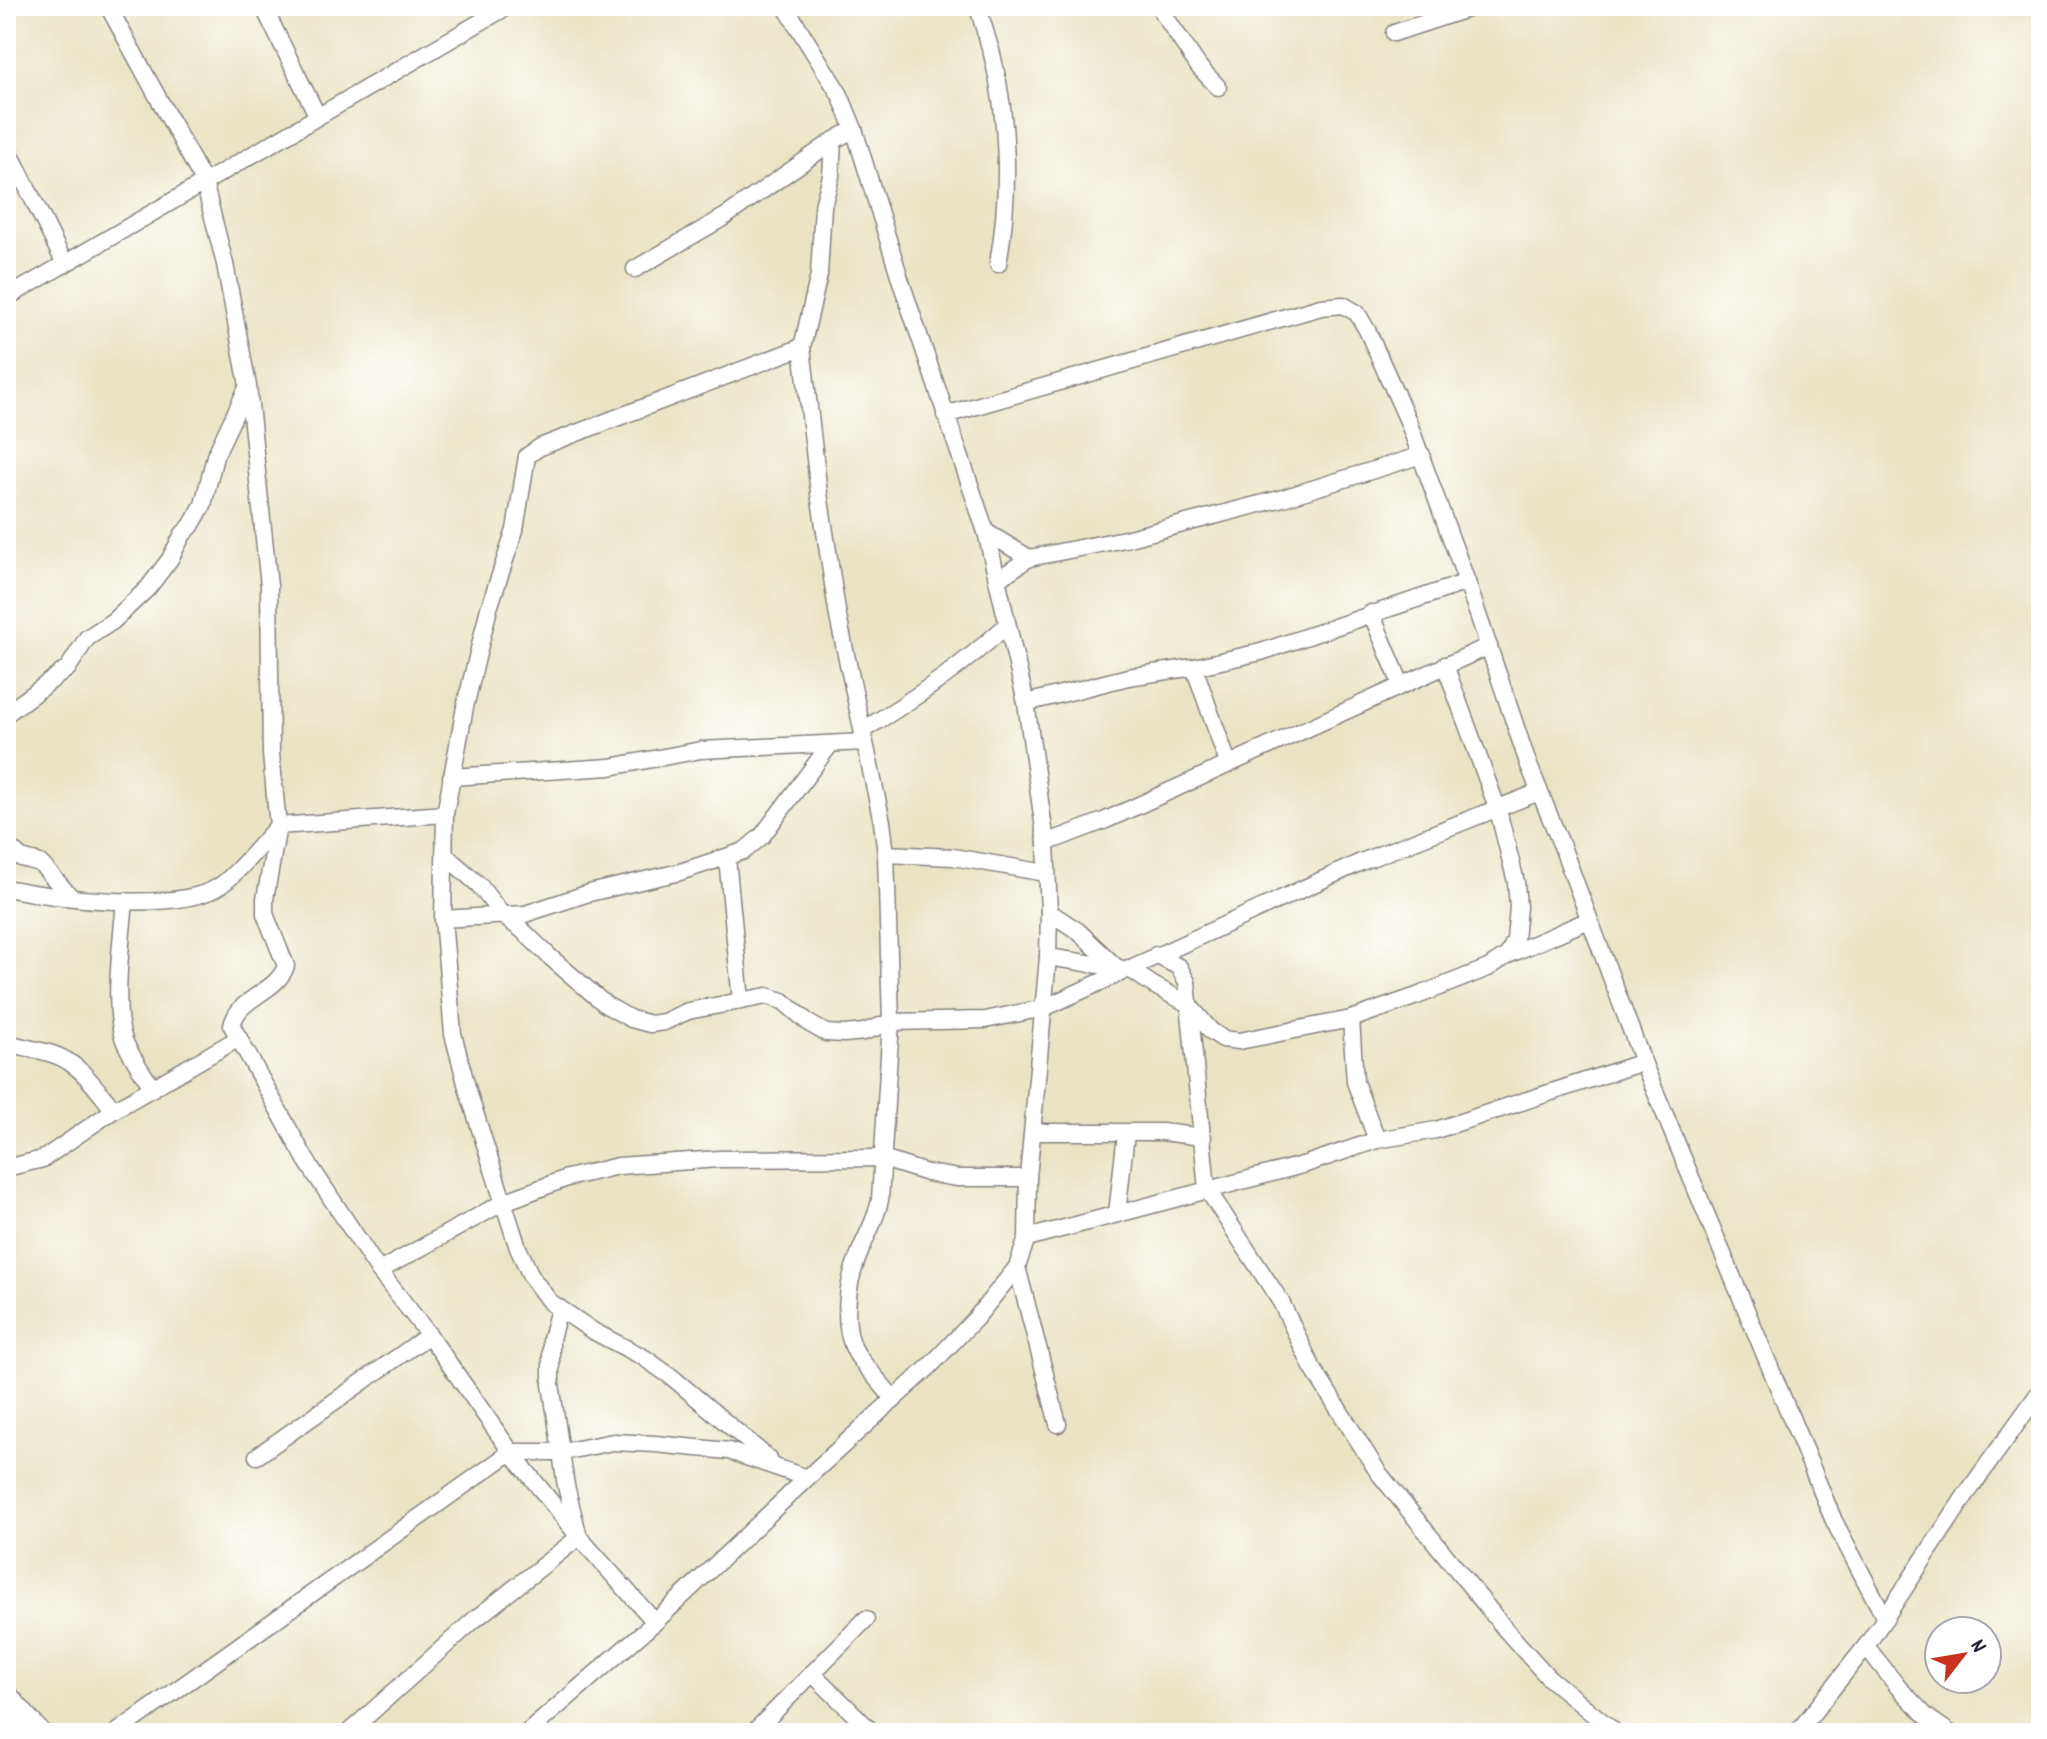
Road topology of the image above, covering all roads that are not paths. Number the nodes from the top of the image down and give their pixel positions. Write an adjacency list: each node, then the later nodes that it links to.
1 (108, 6): 14 (street)
2 (263, 6): 10 (street)
3 (508, 6): 10 (street)
4 (785, 6): 11 (street)
5 (978, 6): 16 (street)
6 (1158, 6): 9 (street)
7 (1476, 6): 8 (street)
8 (1394, 33)
9 (1218, 87)
10 (317, 115): 14 (street)
11 (854, 129): 12 (street); 21 (street)
12 (833, 141): 17 (street); 19 (street)
13 (6, 145): 15 (street)
14 (204, 182): 15 (street); 20 (street)
15 (65, 264): 18 (street)
16 (998, 264)
17 (635, 269)
18 (6, 298)
19 (802, 347): 34 (street); 40 (street)
20 (248, 386): 35 (street); 44 (street)
21 (945, 415): 22 (street); 23 (street)
22 (1422, 455): 24 (street); 26 (street)
23 (986, 532): 24 (street); 25 (street)
24 (1029, 558): 25 (street)
25 (997, 580): 28 (street)
26 (1467, 582): 27 (street); 29 (street)
27 (1371, 613): 31 (street); 32 (street)
28 (1007, 625): 33 (street); 36 (street)
29 (1489, 646): 30 (street); 41 (street)
30 (1445, 665): 32 (street); 42 (street)
31 (1194, 667): 33 (street); 39 (street)
32 (1401, 684): 39 (street)
33 (1026, 703): 45 (street)
34 (858, 709): 36 (street); 37 (street)
35 (6, 714)
36 (889, 715): 37 (street)
37 (863, 736): 38 (street); 47 (street)
38 (829, 746): 40 (street); 49 (street)
39 (1228, 763): 45 (street)
40 (451, 777): 43 (street)
41 (1539, 792): 42 (street); 57 (street)
42 (1498, 810): 58 (street); 59 (street)
43 (445, 814): 44 (street); 48 (street)
44 (278, 826): 53 (street); 67 (street)
45 (1046, 843): 50 (street)
46 (6, 844): 52 (street)
47 (886, 854): 50 (street); 66 (street)
48 (446, 856): 55 (street); 56 (street)
49 (727, 858): 55 (street); 62 (street)
50 (1046, 873): 54 (street)
51 (6, 888): 52 (street)
52 (71, 897): 53 (street)
53 (125, 901): 70 (street)
54 (1049, 912): 60 (street); 61 (street)
55 (503, 916): 56 (street); 62 (street)
56 (443, 919): 80 (street)
57 (1589, 920): 59 (street); 69 (street)
58 (1156, 955): 61 (street); 63 (street)
59 (1508, 955): 65 (street)
60 (1048, 957): 61 (street); 64 (street)
61 (1122, 968): 63 (street); 64 (street)
62 (741, 1001): 66 (street)
63 (1188, 1004): 65 (street); 74 (street)
64 (1044, 1008): 66 (street); 72 (street)
65 (1351, 1019): 75 (street)
66 (891, 1022): 76 (street)
67 (239, 1038): 70 (street); 84 (street)
68 (6, 1042): 71 (street)
69 (1643, 1062): 75 (street); 96 (street)
70 (153, 1088): 71 (street)
71 (114, 1110): 77 (street)
72 (1034, 1132): 73 (street); 78 (street)
73 (1126, 1133): 74 (street); 81 (street)
74 (1203, 1137): 79 (street)
75 (1377, 1140): 79 (street)
76 (880, 1158): 78 (street); 80 (street); 88 (street)
77 (6, 1168)
78 (1028, 1178): 82 (street)
79 (1207, 1189): 81 (street); 108 (street)
80 (504, 1202): 84 (street); 85 (street)
81 (1117, 1214): 82 (street)
82 (1027, 1238): 83 (street)
83 (1017, 1267): 88 (street); 89 (street)
84 (379, 1271): 86 (street)
85 (559, 1309): 91 (street); 93 (street)
86 (429, 1335): 90 (street); 92 (street)
87 (2041, 1390): 96 (street)
88 (894, 1400): 94 (street)
89 (1058, 1424)
90 (511, 1452): 91 (street); 95 (street); 103 (street)
91 (562, 1452): 93 (street); 95 (street)
92 (257, 1456)
93 (778, 1468): 94 (street)
94 (807, 1478): 98 (street)
95 (579, 1537): 98 (street); 104 (street)
96 (1885, 1618): 99 (street)
97 (866, 1619): 100 (street)
98 (655, 1622): 105 (street)
99 (1866, 1646): 109 (street); 110 (street)
100 (812, 1673): 106 (street); 107 (street)
101 (6, 1695): 102 (street)
102 (39, 1733)
103 (116, 1733)
104 (348, 1733)
105 (527, 1733)
106 (753, 1733)
107 (873, 1733)
108 (1616, 1733)
109 (1797, 1733)
110 (1950, 1733)

